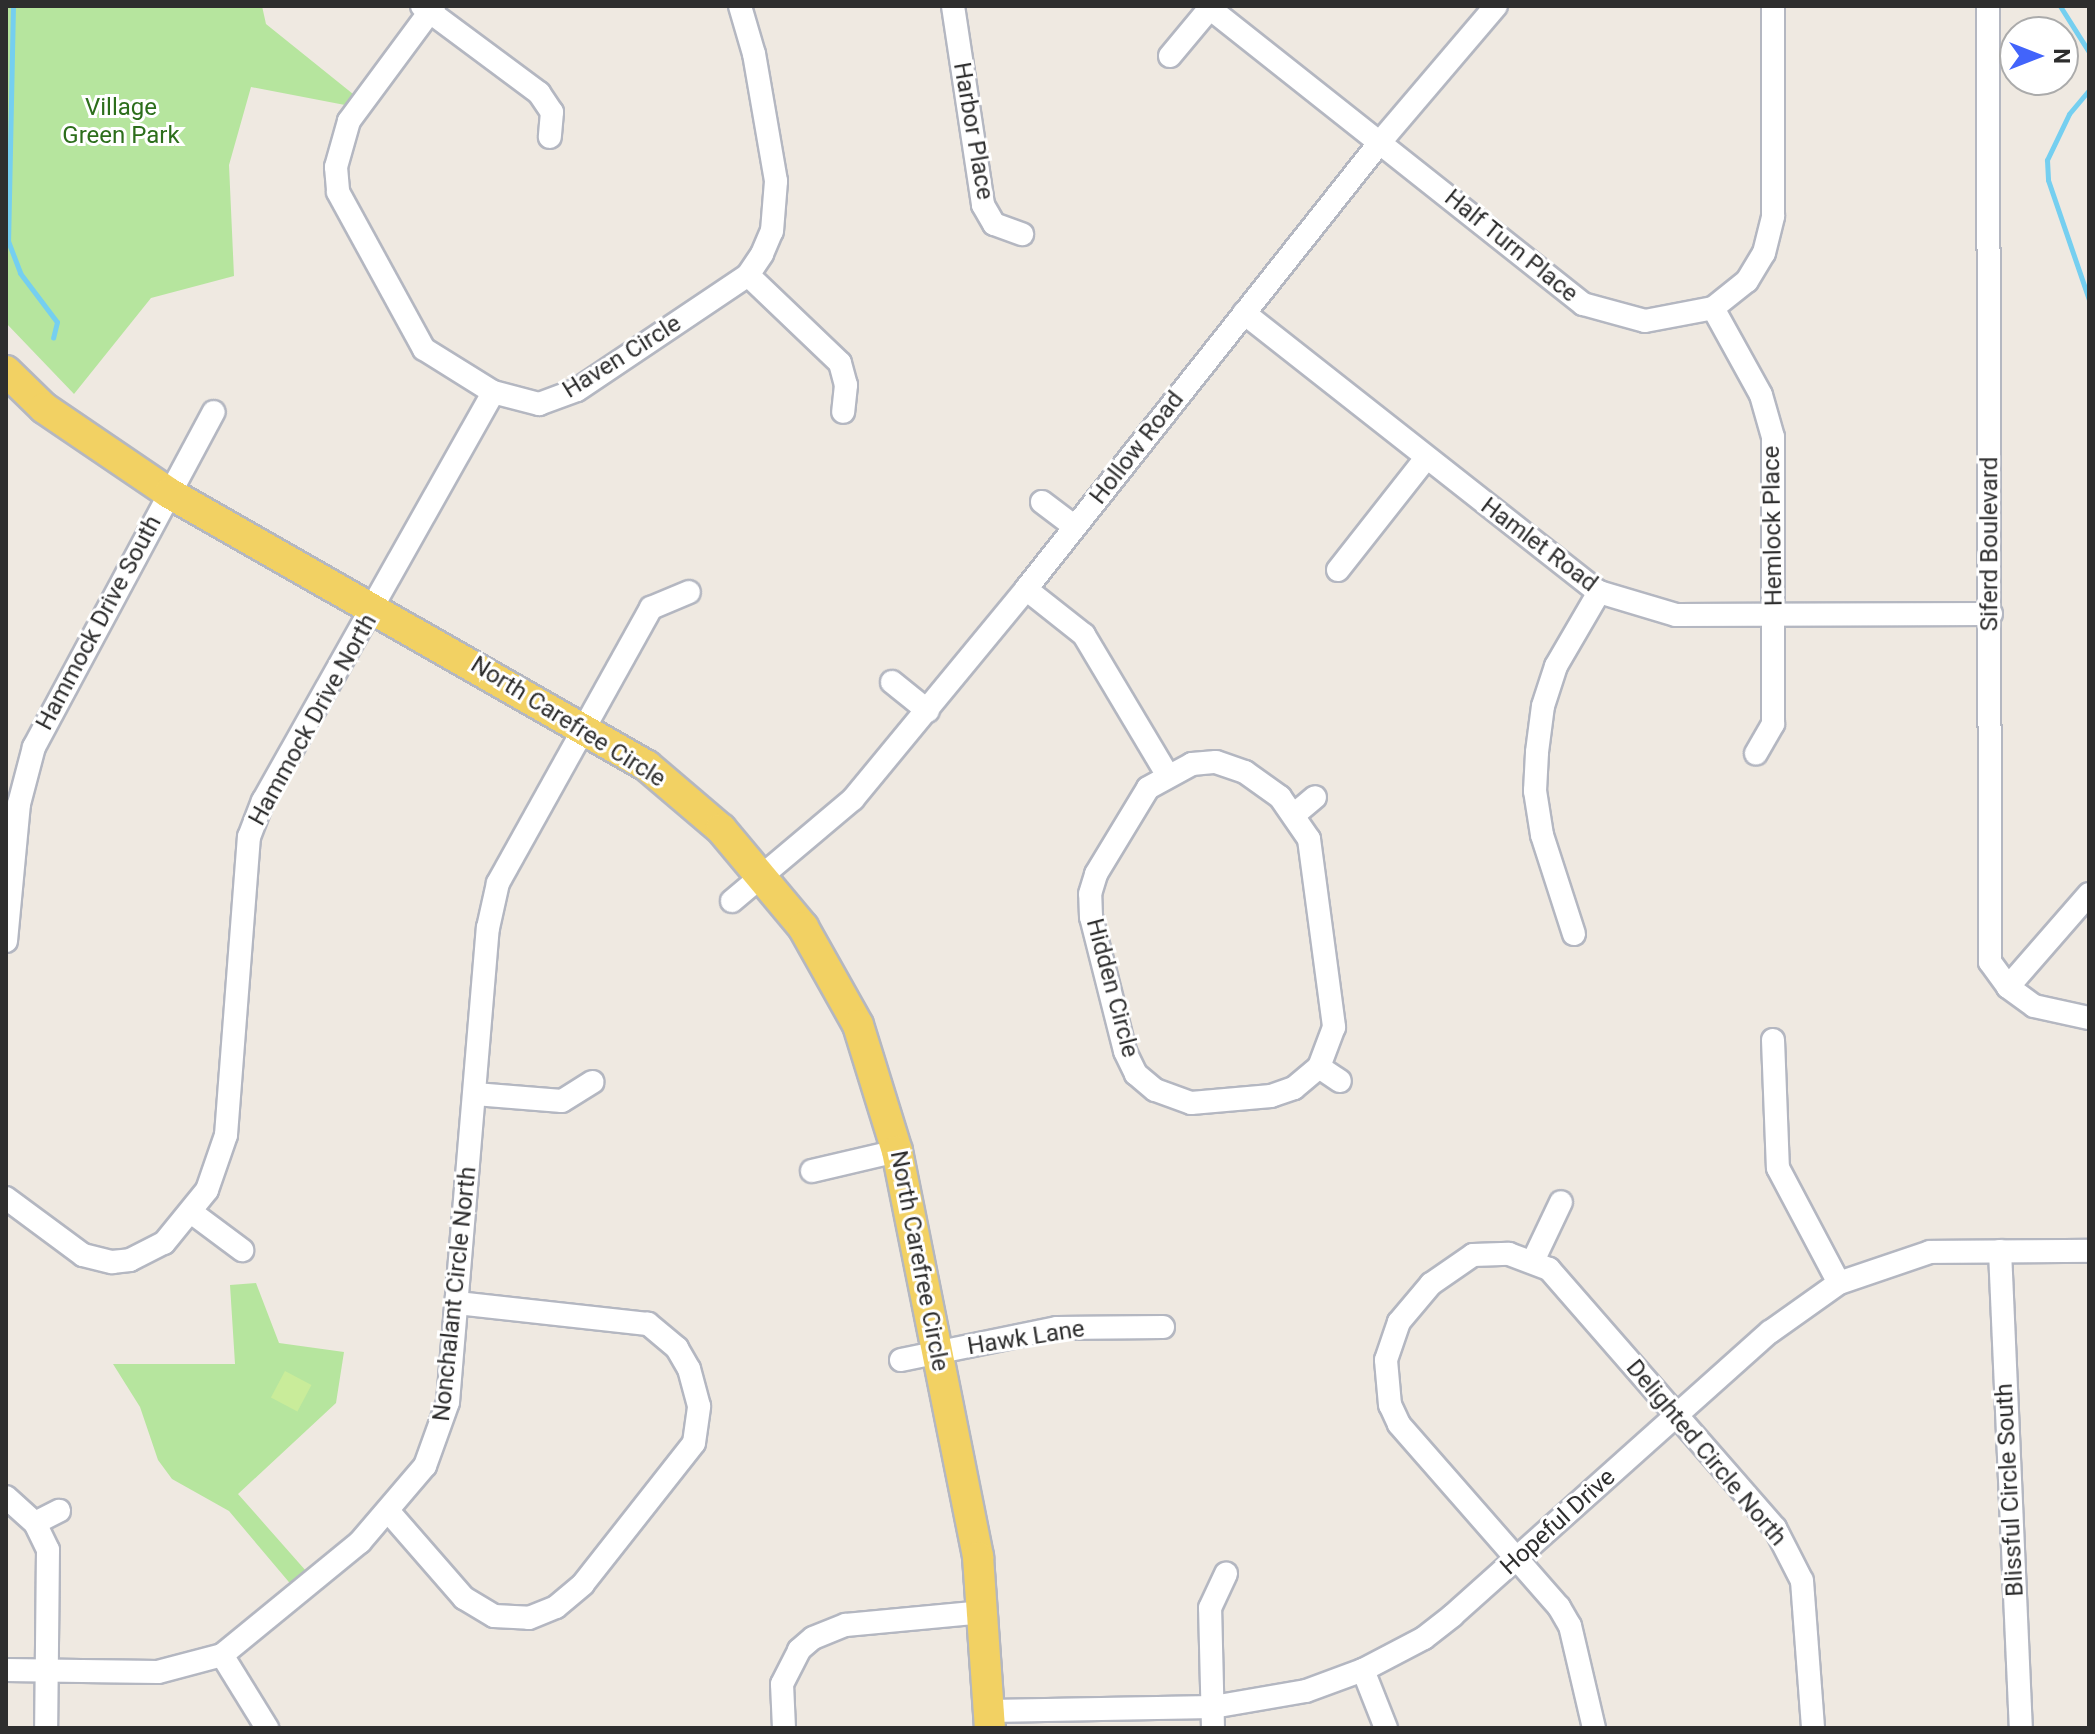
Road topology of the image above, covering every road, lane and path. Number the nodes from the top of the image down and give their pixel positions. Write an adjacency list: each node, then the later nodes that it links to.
1 (740, 6): 12 (street, Haven Circle)
2 (953, 6): 11 (street, Harbor Place)
3 (1496, 6): 10 (street, Hollow Road)
4 (1773, 6): 13 (street, Half Turn Place)
5 (1988, 6): 29 (street, Siferd Boulevard)
6 (1208, 7): 8 (street); 10 (street, Half Turn Place)
7 (428, 8): 9 (street); 16 (street, Haven Circle)
8 (1170, 56)
9 (550, 137)
10 (1381, 141): 13 (street, Half Turn Place); 14 (street, Hollow Road)
11 (1022, 234)
12 (748, 275): 16 (street, Haven Circle); 18 (street)
13 (1713, 308): 28 (street, Hemlock Place)
14 (1244, 313): 19 (street, Hamlet Road); 22 (street, Hollow Road)
15 (6, 371): 20 (main road, North Carefree Circle)
16 (493, 392): 27 (street, Hammock Drive North)
17 (214, 412): 20 (street, Hammock Drive South)
18 (843, 412)
19 (1426, 458): 23 (street); 26 (street, Hamlet Road)
20 (169, 493): 27 (main road, North Carefree Circle); 41 (street, Hammock Drive South)
21 (1042, 502): 22 (street)
22 (1075, 527): 24 (street, Hollow Road)
23 (1338, 570)
24 (1026, 589): 31 (street, Hollow Road); 34 (street)
25 (689, 592): 32 (street, Nonchalant Circle North)
26 (1599, 592): 28 (street, Hamlet Road); 40 (street)
27 (374, 607): 32 (main road, North Carefree Circle); 53 (street, Hammock Drive North)
28 (1774, 614): 29 (street, Hamlet Road); 33 (street, Hemlock Place)
29 (1991, 614): 42 (street, Siferd Boulevard)
30 (892, 682): 31 (street)
31 (928, 711): 37 (street, Hollow Road)
32 (584, 726): 37 (main road, North Carefree Circle); 48 (street, Nonchalant Circle North)
33 (1756, 754)
34 (1167, 774): 36 (street, Hidden Circle); 45 (street, Hidden Circle)
35 (1315, 797): 36 (street)
36 (1295, 814): 45 (street, Hidden Circle)
37 (763, 875): 39 (street, Hollow Road); 49 (main road, North Carefree Circle)
38 (2089, 894): 42 (street)
39 (732, 901)
40 (1574, 934)
41 (6, 941)
42 (2008, 987): 43 (street)
43 (2089, 1018)
44 (1773, 1040): 58 (street)
45 (1319, 1067): 46 (street)
46 (1340, 1081)
47 (593, 1082): 48 (street)
48 (475, 1094): 59 (street, Nonchalant Circle North)
49 (897, 1151): 50 (street); 61 (main road, North Carefree Circle)
50 (812, 1171)
51 (6, 1198): 53 (street, Hammock Drive North)
52 (1561, 1202): 57 (street)
53 (191, 1212): 54 (street)
54 (242, 1250)
55 (2000, 1251): 56 (street, Hopeful Drive); 58 (street, Hopeful Drive); 83 (street, Blissful Circle South)
56 (2089, 1251)
57 (1533, 1261): 63 (street, Delighted Circle North); 68 (street, Delighted Circle North)
58 (1839, 1283): 63 (street, Hopeful Drive)
59 (459, 1303): 66 (street, Nonchalant Circle North); 66 (street)
60 (1163, 1327): 61 (street, Hawk Lane)
61 (937, 1352): 62 (street, Hawk Lane); 70 (main road, North Carefree Circle)
62 (901, 1360)
63 (1676, 1417): 68 (street, Hopeful Drive); 82 (street, Delighted Circle North)
64 (6, 1497): 67 (street)
65 (59, 1511): 67 (street)
66 (389, 1512): 71 (street, Nonchalant Circle North)
67 (35, 1523): 73 (street)
68 (1517, 1559): 74 (street, Hopeful Drive); 81 (street, Delighted Circle North)
69 (1226, 1573): 75 (street)
70 (983, 1612): 76 (main road, North Carefree Circle); 79 (street)
71 (222, 1655): 73 (street, Nonchalant Circle North); 78 (street)
72 (6, 1670): 73 (street, Nonchalant Circle North)
73 (47, 1670): 77 (street)
74 (1363, 1670): 75 (street, Hopeful Drive); 80 (street)
75 (1213, 1718): 76 (street, Hopeful Drive)
76 (990, 1720)
77 (46, 1728)
78 (267, 1728)
79 (784, 1728)
80 (1386, 1728)
81 (1594, 1728)
82 (1813, 1728)
83 (2021, 1728)

